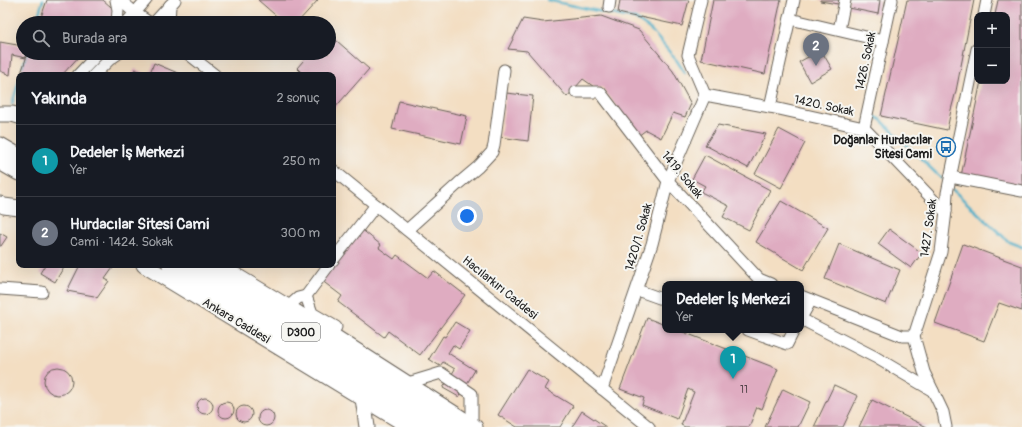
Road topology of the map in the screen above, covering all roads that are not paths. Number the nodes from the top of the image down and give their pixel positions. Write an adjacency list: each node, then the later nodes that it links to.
1 (116, 0): 11 (street)
2 (120, 0): 12 (street)
3 (146, 0): 13 (street)
4 (701, 0): 28 (street)
5 (794, 0): 16 (street)
6 (845, 0): 17 (street)
7 (892, 0): 18 (street, 1426. Sokak)
8 (987, 0): 10 (street)
9 (172, 2): 14 (street); 15 (street)
10 (985, 12)
11 (118, 16)
12 (133, 16)
13 (136, 16)
14 (160, 16)
15 (170, 16)
16 (790, 19): 17 (street); 29 (street)
17 (839, 30): 18 (street)
18 (883, 41): 30 (street, 1426. Sokak)
19 (92, 60): 24 (street)
20 (108, 60): 25 (street)
21 (196, 60): 26 (street)
22 (974, 63): 36 (street, 1427. Sokak)
23 (504, 70): 41 (street)
24 (81, 72)
25 (97, 72)
26 (211, 72)
27 (576, 92): 37 (street, 1419. Sokak)
28 (705, 95): 29 (street, 1420. Sokak); 37 (street, 1420/1. Sokak)
29 (770, 107): 30 (street, 1420. Sokak)
30 (864, 128): 40 (street, 1420. Sokak)
31 (0, 146): 32 (highway)
32 (16, 154)
33 (0, 161): 34 (highway)
34 (16, 170)
35 (336, 172): 39 (street, Hacılarkırı Caddesi)
36 (950, 177): 38 (street); 40 (street, 1427. Sokak)
37 (668, 181): 48 (street, 1419. Sokak); 50 (street, 1420/1. Sokak)
38 (1022, 191)
39 (376, 205): 41 (street, Hacılarkırı Caddesi); 42 (street)
40 (946, 211): 60 (street, 1427. Sokak)
41 (407, 230): 61 (street, Hacılarkırı Caddesi)
42 (336, 256)
43 (149, 268): 64 (main road, Ankara Caddesi)
44 (175, 268): 68 (highway, Ankara Caddesi / D300)
45 (199, 268): 62 (highway, Ankara Caddesi / D300)
46 (223, 268): 55 (main road, Ankara Caddesi)
47 (327, 268): 52 (street)
48 (764, 281)
49 (0, 289): 51 (street)
50 (637, 290): 54 (street); 61 (street, 1420/1. Sokak)
51 (42, 292)
52 (306, 296): 55 (street); 59 (street)
53 (806, 298): 60 (street)
54 (662, 299)
55 (288, 307): 59 (main road, Ankara Caddesi)
56 (804, 320): 63 (street)
57 (756, 333): 58 (street)
58 (792, 333)
59 (331, 335): 62 (main road, Ankara Caddesi)
60 (914, 336): 63 (street)
61 (602, 389): 70 (street, Hacılarkırı Caddesi)
62 (408, 391): 65 (highway); 65 (street); 69 (highway, Ankara Caddesi / D300)
63 (933, 392): 71 (street)
64 (363, 398): 66 (main road); 67 (main road, Ankara Caddesi)
65 (471, 426)
66 (367, 427)
67 (410, 427)
68 (430, 427)
69 (454, 427)
70 (650, 427)
71 (946, 427)

